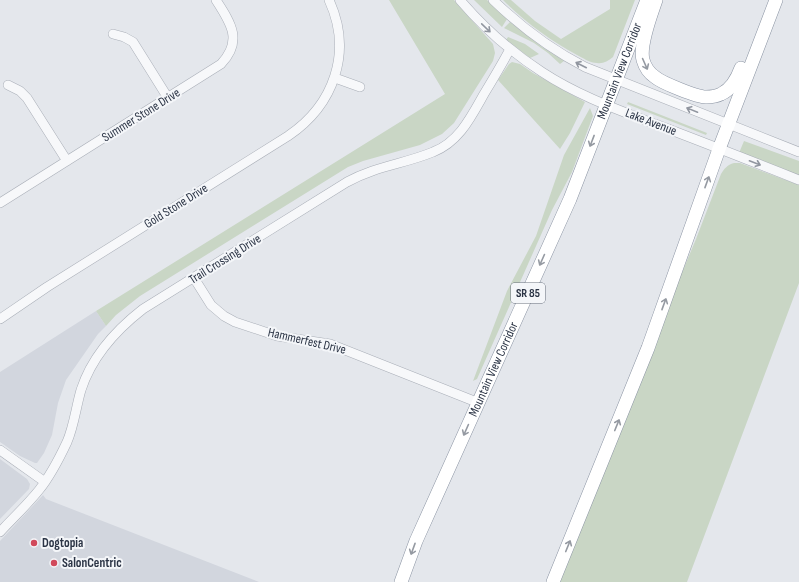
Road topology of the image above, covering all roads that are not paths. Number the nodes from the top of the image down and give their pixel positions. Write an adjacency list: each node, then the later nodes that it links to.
1 (216, 0): 15 (street, Summer Stone Drive)
2 (329, 0): 11 (street, Gold Stone Drive)
3 (460, 0): 10 (street, Lake Avenue, one-way to 10)
4 (494, 0): 12 (street, Lake Avenue, one-way to 4)
5 (648, 0): 12 (highway, Mountain View Corridor / SR 85)
6 (656, 0): 7 (highway, one-way to 7)
7 (767, 0)
8 (776, 0): 17 (highway)
9 (113, 34): 15 (street)
10 (510, 49): 16 (street, Lake Avenue); 23 (street, Trail Crossing Drive)
11 (335, 78): 14 (street); 24 (street, Gold Stone Drive)
12 (617, 80): 16 (highway, Mountain View Corridor / SR 85); 17 (street, Lake Avenue, one-way to 12)
13 (8, 85): 20 (street)
14 (360, 87)
15 (168, 98): 20 (street, Summer Stone Drive)
16 (606, 105): 18 (street, Lake Avenue); 25 (highway, Mountain View Corridor / SR 85, one-way to 25)
17 (728, 124): 18 (highway); 19 (street, Lake Avenue)
18 (719, 149): 21 (street, Lake Avenue, one-way to 21); 30 (highway, one-way to 18)
19 (799, 152)
20 (67, 161): 22 (street, Summer Stone Drive)
21 (799, 180)
22 (0, 203)
23 (194, 278): 25 (street, Hammerfest Drive); 27 (street, Trail Crossing Drive)
24 (2, 315)
25 (479, 403): 29 (highway, Mountain View Corridor / SR 85, one-way to 29)
26 (0, 450): 27 (street)
27 (45, 482): 28 (street, Trail Crossing Drive)
28 (0, 532)
29 (401, 582)
30 (554, 582)

